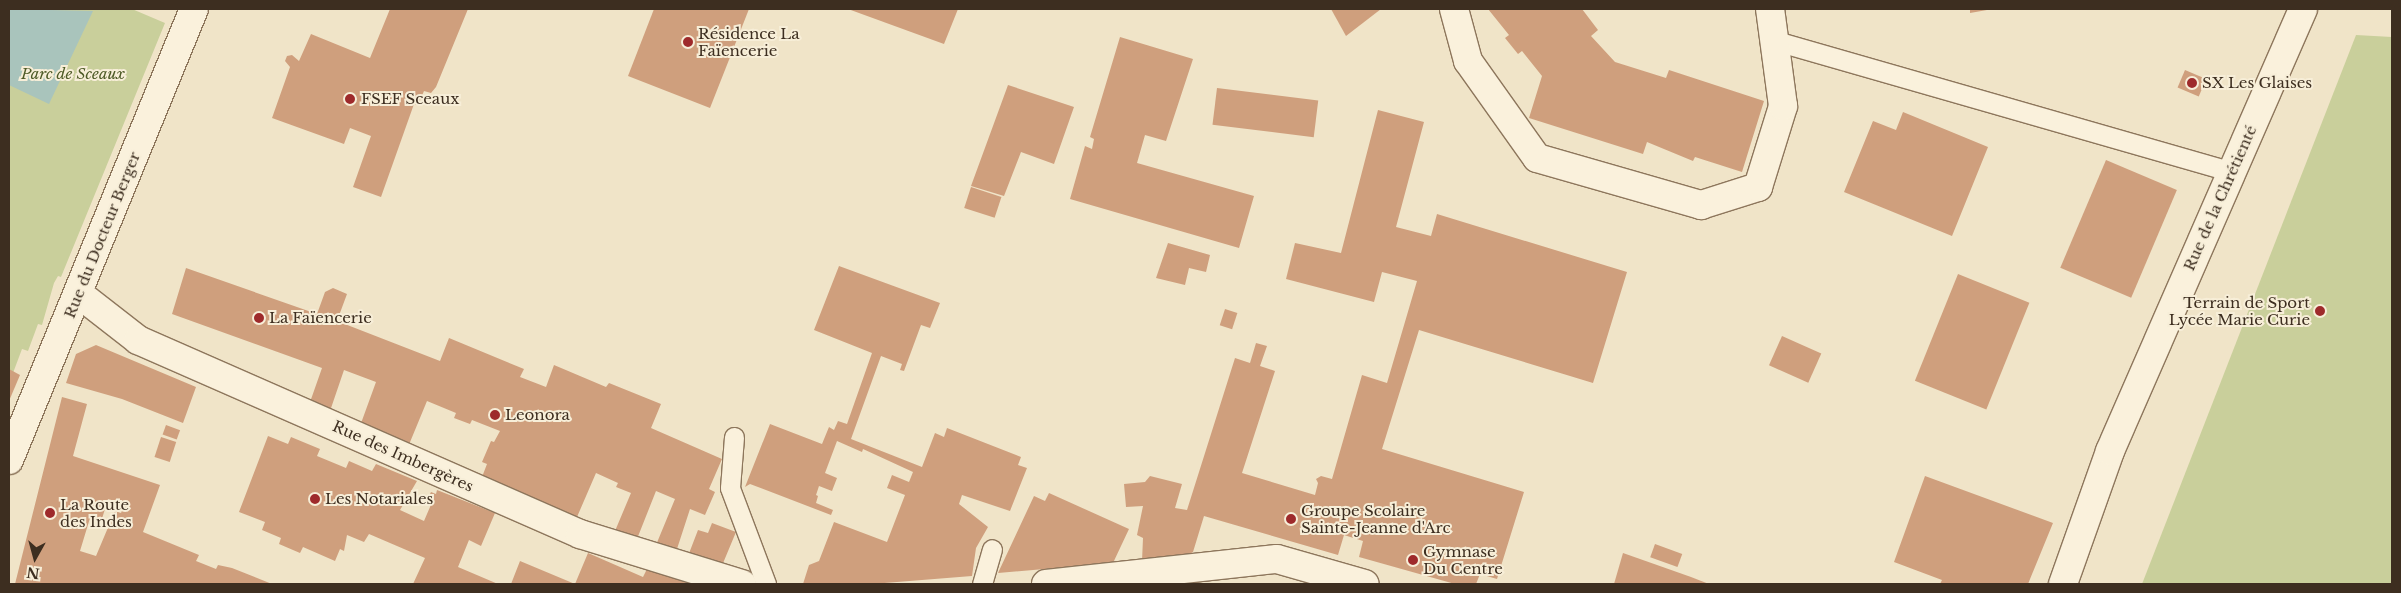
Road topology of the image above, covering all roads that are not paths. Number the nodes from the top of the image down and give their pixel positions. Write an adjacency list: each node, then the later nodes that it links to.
1 (194, 9): 7 (street, Rue du Docteur Berger)
2 (1454, 9): 5 (street)
3 (1770, 9): 5 (street)
4 (2303, 9): 6 (street, Rue de la Chrétienté)
5 (1776, 40): 6 (lane)
6 (2232, 172): 16 (street, Rue de la Chrétienté)
7 (79, 294): 9 (street, Rue du Docteur Berger); 11 (street, Rue des Imbergères)
8 (734, 437): 12 (lane)
9 (9, 460)
10 (992, 549): 13 (lane)
11 (742, 584)
12 (766, 584)
13 (982, 584)
14 (1046, 584): 15 (street)
15 (1365, 584)
16 (2063, 584)

